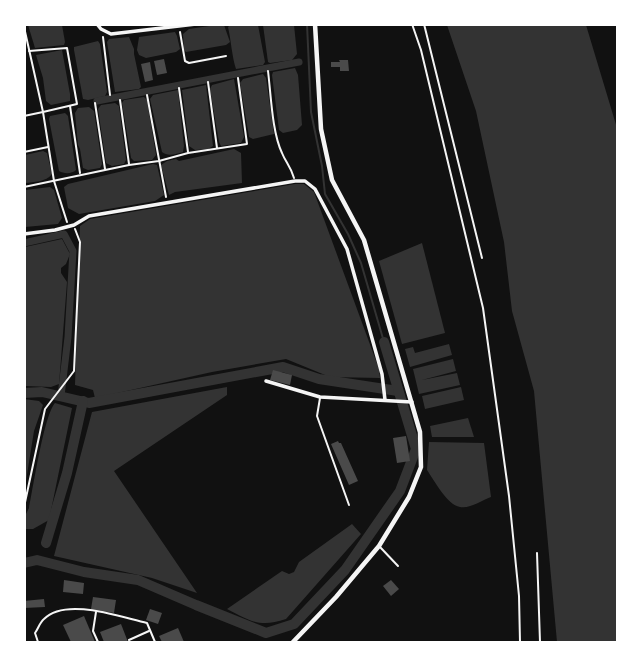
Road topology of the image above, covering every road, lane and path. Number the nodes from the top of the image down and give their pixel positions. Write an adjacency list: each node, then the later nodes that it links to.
1 (97, 24): 8 (street)
2 (196, 24): 7 (street)
3 (315, 24): 41 (street)
4 (412, 24): 54 (path)
5 (424, 24): 37 (path)
6 (24, 27): 9 (path)
7 (186, 27): 8 (street); 10 (path)
8 (101, 29): 16 (path)
9 (30, 51): 19 (path); 20 (path)
10 (226, 57)
11 (268, 71): 31 (path)
12 (238, 78): 23 (path)
13 (208, 82): 23 (path)
14 (180, 88): 25 (path)
15 (147, 94): 26 (path)
16 (110, 95)
17 (120, 100): 27 (path)
18 (94, 103): 28 (path)
19 (70, 106): 20 (path); 29 (path)
20 (43, 112): 21 (path); 22 (path)
21 (24, 116)
22 (49, 146): 24 (path); 30 (path)
23 (217, 149): 25 (path)
24 (24, 152)
25 (188, 153): 26 (path)
26 (159, 162): 27 (path); 33 (path)
27 (130, 165): 28 (path)
28 (105, 170): 29 (path)
29 (80, 174): 30 (path)
30 (54, 181): 32 (path); 35 (path)
31 (295, 181): 33 (street); 40 (street)
32 (24, 187)
33 (165, 202): 34 (street)
34 (74, 225): 35 (street); 43 (path)
35 (68, 226): 36 (street)
36 (24, 233)
37 (482, 258)
38 (266, 382): 39 (street)
39 (320, 397): 40 (street); 42 (lane)
40 (385, 400): 41 (street)
41 (412, 402): 44 (street)
42 (349, 505)
43 (24, 507)
44 (379, 546): 46 (lane); 53 (street)
45 (537, 552): 55 (path)
46 (398, 566)
47 (96, 611): 48 (lane); 50 (lane); 51 (lane)
48 (150, 631): 49 (lane); 52 (lane)
49 (129, 640)
50 (38, 642)
51 (98, 642)
52 (155, 642)
53 (293, 642)
54 (520, 642)
55 (540, 642)

